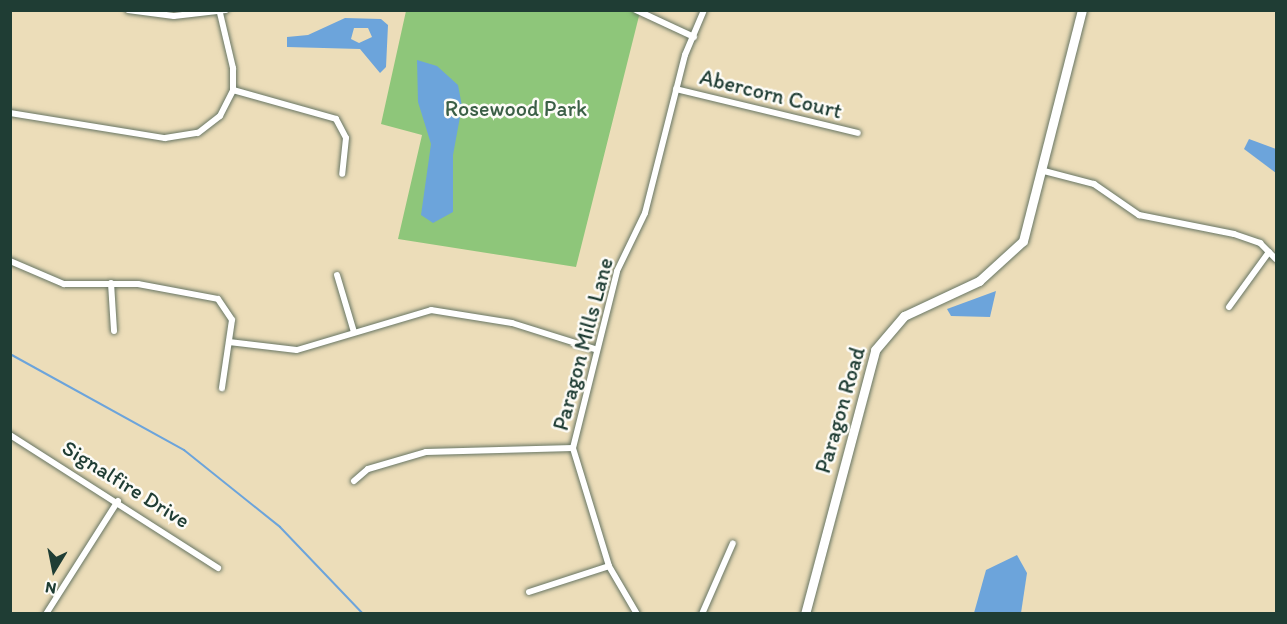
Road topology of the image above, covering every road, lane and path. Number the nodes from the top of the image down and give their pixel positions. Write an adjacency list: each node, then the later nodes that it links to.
1 (128, 10): 5 (street)
2 (636, 10): 6 (street)
3 (704, 10): 6 (street, Paragon Mills Lane)
4 (1082, 10): 11 (street, Paragon Road)
5 (223, 11): 8 (street)
6 (694, 37): 7 (street, Paragon Mills Lane)
7 (676, 89): 10 (street, Abercorn Court); 22 (street, Paragon Mills Lane)
8 (232, 90): 9 (street); 12 (street)
9 (10, 113)
10 (858, 133)
11 (1044, 171): 13 (street); 35 (street, Paragon Road)
12 (342, 174)
13 (1269, 252): 14 (street); 18 (street)
14 (1276, 259)
15 (10, 261): 17 (street)
16 (337, 275): 20 (street)
17 (111, 284): 19 (street); 21 (street)
18 (1230, 306)
19 (114, 331)
20 (354, 332): 21 (street); 22 (street)
21 (229, 342): 23 (street)
22 (595, 350): 25 (street, Paragon Mills Lane)
23 (222, 388)
24 (10, 435): 27 (street, Signalfire Drive)
25 (573, 448): 26 (street); 29 (street, Paragon Mills Lane)
26 (354, 481)
27 (118, 501): 30 (street, Signalfire Drive); 32 (street)
28 (733, 543): 34 (street)
29 (609, 566): 31 (street); 33 (street, Paragon Mills Lane)
30 (218, 568)
31 (529, 592)
32 (46, 614)
33 (638, 614)
34 (702, 614)
35 (805, 614)

